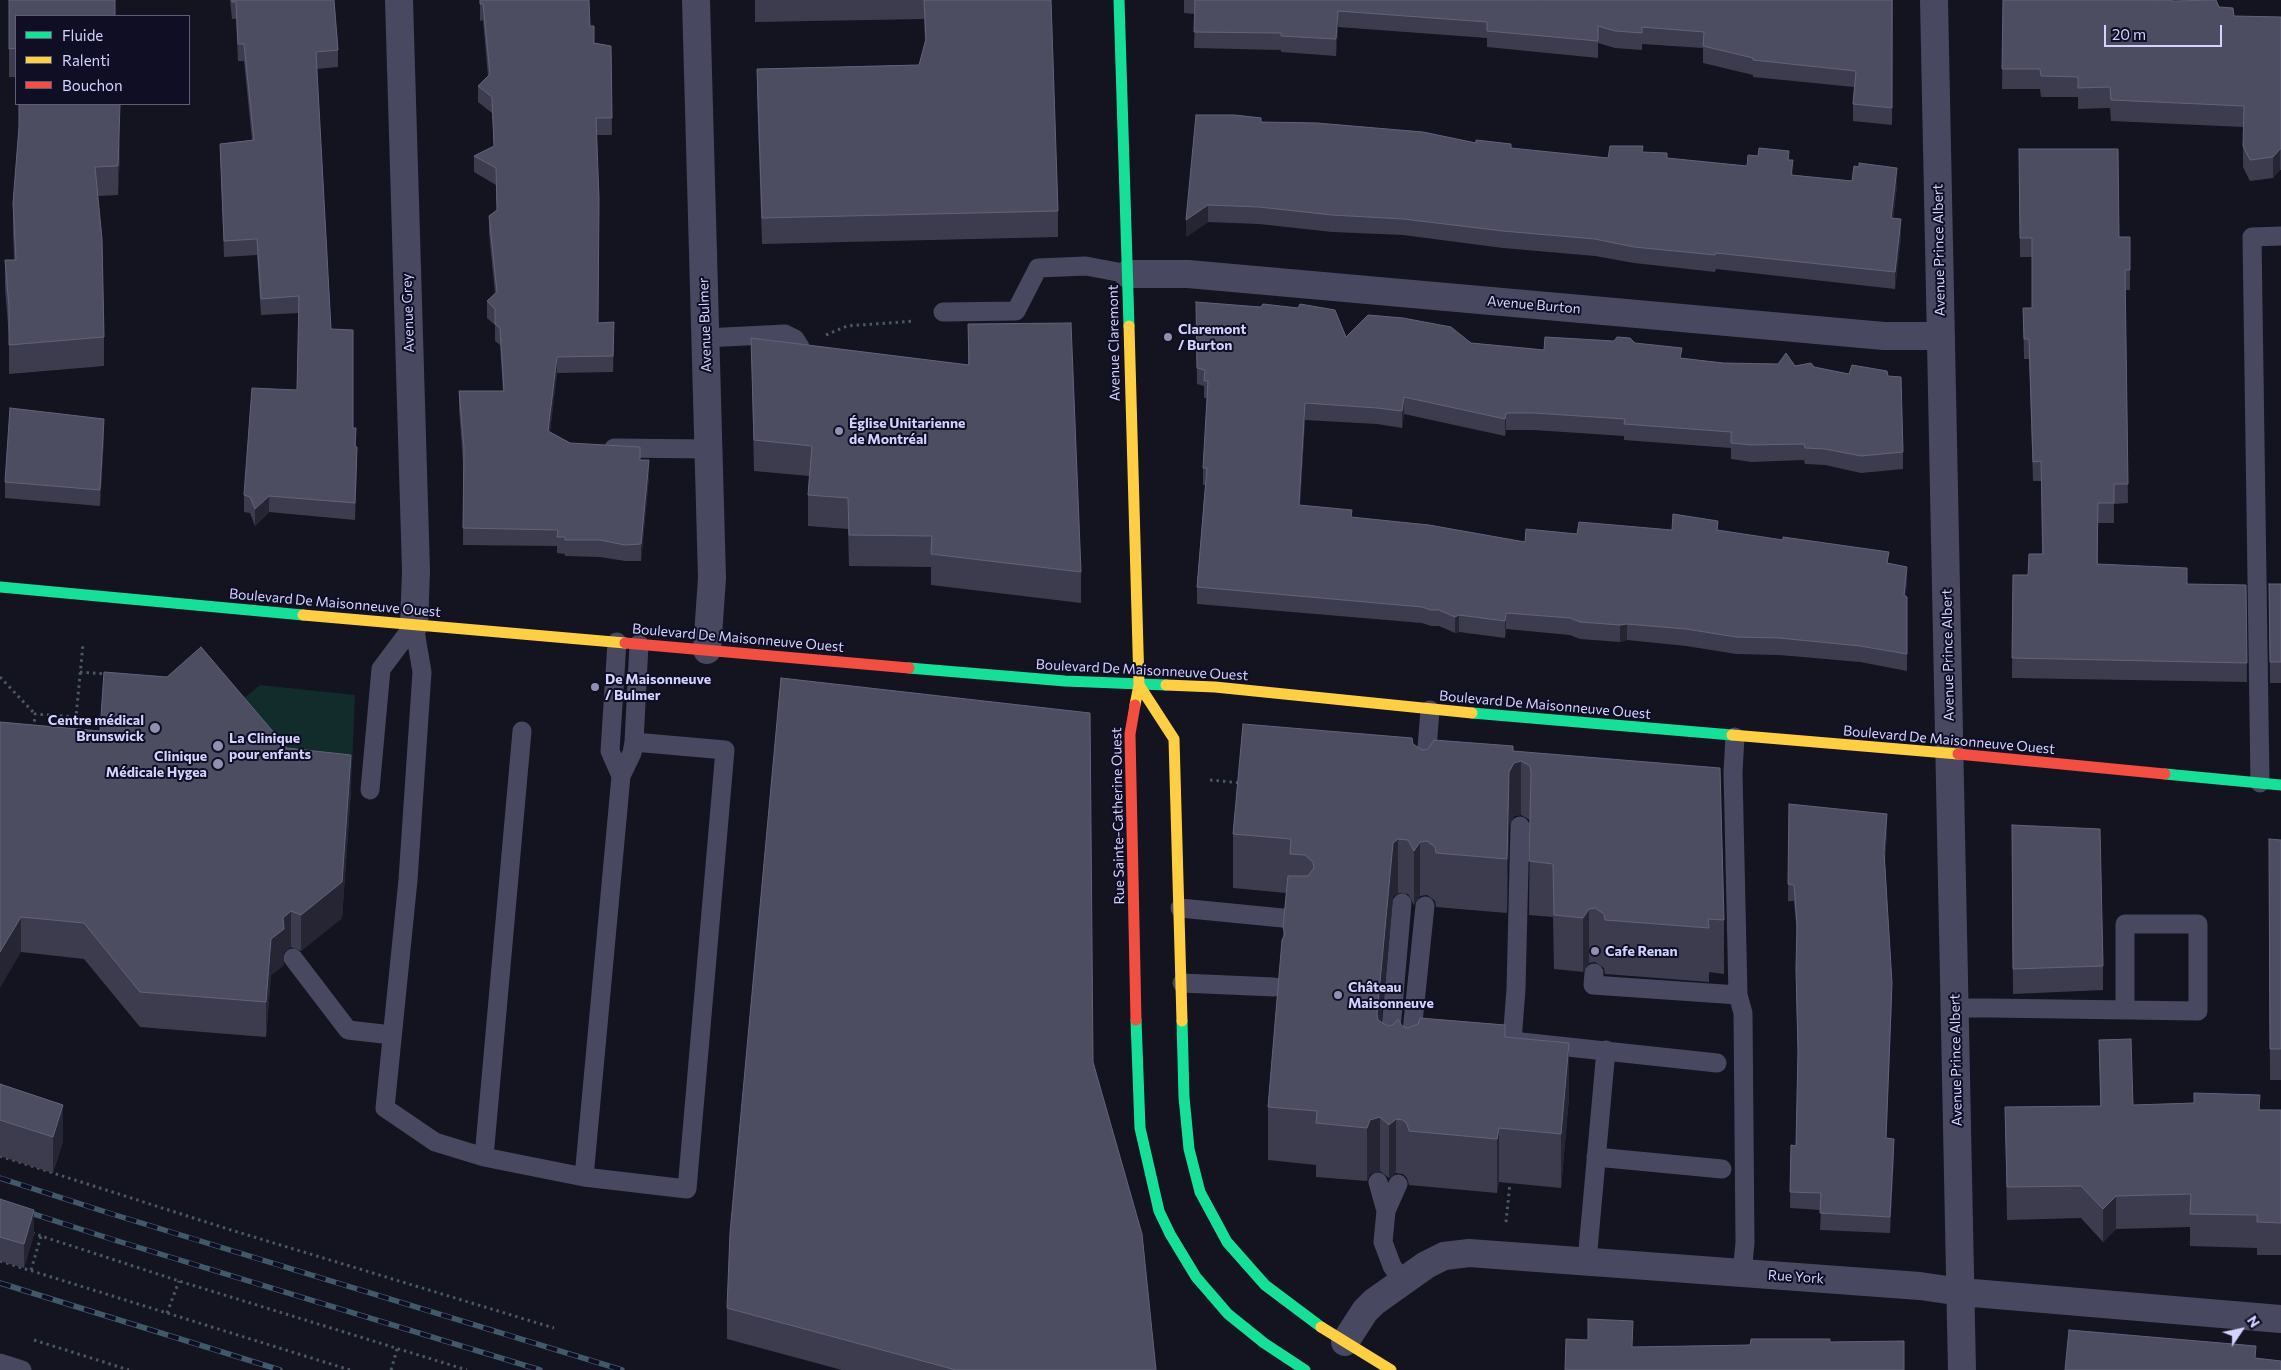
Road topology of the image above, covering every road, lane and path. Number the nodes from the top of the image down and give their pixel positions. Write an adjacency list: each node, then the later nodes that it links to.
1 (398, 0): 16 (street, Avenue Grey)
2 (696, 0): 10 (street, Avenue Bulmer)
3 (1120, 0): 6 (main road, Avenue Claremont)
4 (1934, 0): 9 (street, Avenue Prince Albert)
5 (2281, 236): 35 (lane)
6 (1128, 274): 7 (lane); 9 (street, Avenue Burton); 24 (main road, Avenue Claremont)
7 (943, 312)
8 (924, 321): 11 (path)
9 (1941, 336): 31 (street, Avenue Prince Albert)
10 (705, 338): 12 (lane); 14 (street, Avenue Bulmer)
11 (818, 339)
12 (802, 365)
13 (600, 448): 14 (lane)
14 (708, 449): 20 (street, Avenue Bulmer)
15 (0, 587): 16 (main road, Boulevard De Maisonneuve Ouest)
16 (414, 626): 17 (main road, Boulevard De Maisonneuve Ouest); 37 (lane); 51 (lane)
17 (617, 642): 19 (main road, Boulevard De Maisonneuve Ouest); 32 (lane)
18 (83, 644): 21 (path)
19 (639, 644): 20 (main road, Boulevard De Maisonneuve Ouest); 30 (lane)
20 (707, 650): 24 (main road, Boulevard De Maisonneuve Ouest)
21 (80, 672): 22 (path); 26 (path)
22 (108, 674)
23 (0, 677): 26 (path)
24 (1139, 686): 25 (main road, Boulevard De Maisonneuve Ouest); 42 (main road); 91 (main road, Rue Sainte-Catherine Ouest)
25 (1430, 710): 29 (main road, Boulevard De Maisonneuve Ouest); 38 (lane)
26 (35, 714): 28 (path)
27 (522, 731): 61 (lane)
28 (34, 733)
29 (1735, 737): 31 (main road, Boulevard De Maisonneuve Ouest); 48 (lane)
30 (634, 742): 32 (lane); 64 (lane)
31 (1950, 754): 35 (main road, Boulevard De Maisonneuve Ouest); 49 (street, Avenue Prince Albert)
32 (620, 776): 64 (lane)
33 (1205, 780): 34 (path)
34 (1242, 783)
35 (2260, 783): 36 (main road, Boulevard De Maisonneuve Ouest)
36 (2281, 785)
37 (370, 790)
38 (1423, 793)
39 (1520, 826): 55 (lane)
40 (1402, 903): 52 (lane)
41 (1424, 906): 54 (lane)
42 (1180, 908): 43 (lane); 46 (main road)
43 (1303, 920)
44 (293, 958): 51 (lane)
45 (1594, 973): 48 (lane)
46 (1182, 983): 47 (lane); 83 (main road)
47 (1274, 987)
48 (1738, 995): 75 (lane)
49 (1955, 1008): 50 (lane); 78 (street, Avenue Prince Albert)
50 (2125, 1010): 50 (lane)
51 (392, 1035): 61 (lane)
52 (1390, 1038): 54 (lane); 58 (lane)
53 (1492, 1039): 55 (lane)
54 (1419, 1040): 59 (lane)
55 (1512, 1041): 56 (lane)
56 (1606, 1050): 57 (lane); 62 (lane)
57 (1716, 1063)
58 (1388, 1069)
59 (1408, 1070)
60 (0, 1156): 81 (path)
61 (484, 1157): 64 (lane)
62 (1596, 1157): 63 (lane); 73 (lane)
63 (1722, 1169)
64 (584, 1177)
65 (1378, 1182): 68 (lane)
66 (1510, 1183): 69 (path)
67 (1398, 1184): 68 (lane)
68 (1386, 1211): 77 (lane)
69 (1506, 1222)
70 (26, 1231): 71 (path)
71 (41, 1236): 74 (path); 76 (path)
72 (0, 1261): 74 (path)
73 (1587, 1261): 75 (street, Rue York); 77 (street, Rue York)
74 (30, 1270): 79 (path)
75 (1742, 1273): 78 (street, Rue York)
76 (179, 1281): 79 (path); 84 (path)
77 (1402, 1281): 83 (street, Rue York)
78 (1961, 1292): 80 (street, Rue York); 93 (street, Avenue Prince Albert)
79 (168, 1313): 88 (path)
80 (2281, 1319)
81 (554, 1328)
82 (28, 1338): 87 (path)
83 (1345, 1342): 92 (main road)
84 (397, 1349): 89 (path); 90 (path)
85 (0, 1363): 86 (lane)
86 (22, 1370)
87 (129, 1370)
88 (350, 1370)
89 (391, 1370)
90 (467, 1370)
91 (1305, 1370)
92 (1391, 1370)
93 (1962, 1370)

